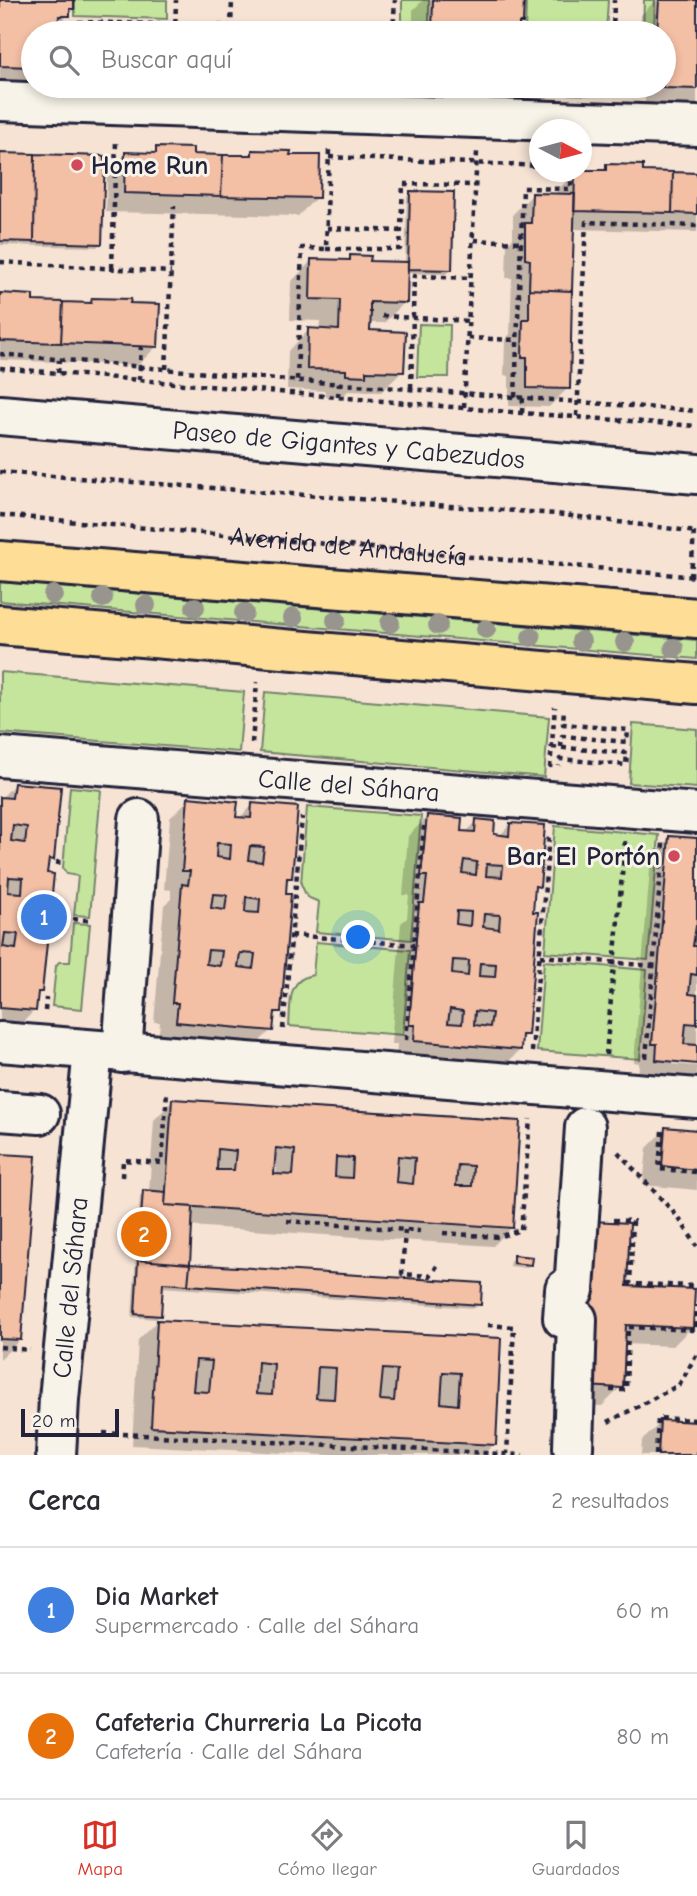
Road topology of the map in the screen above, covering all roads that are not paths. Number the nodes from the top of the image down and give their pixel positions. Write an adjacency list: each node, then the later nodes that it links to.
1 (0, 101): 2 (street)
2 (697, 126)
3 (0, 415): 4 (street, Paseo de Gigantes y Cabezudos)
4 (697, 474)
5 (6, 557): 6 (main road, Avenida de Andalucía)
6 (693, 603)
7 (0, 625): 8 (main road)
8 (697, 684)
9 (0, 757): 10 (street, Calle del Sáhara)
10 (697, 813)
11 (139, 819): 13 (street, Calle del Sáhara)
12 (0, 1042): 13 (street)
13 (107, 1051): 14 (street); 18 (street, Calle del Sáhara)
14 (697, 1098)
15 (0, 1111): 16 (street)
16 (40, 1114)
17 (585, 1127): 19 (street)
18 (59, 1399): 20 (street, Calle del Sáhara); 21 (street, Calle del Sáhara)
19 (585, 1438)
20 (38, 1455)
21 (56, 1455)

